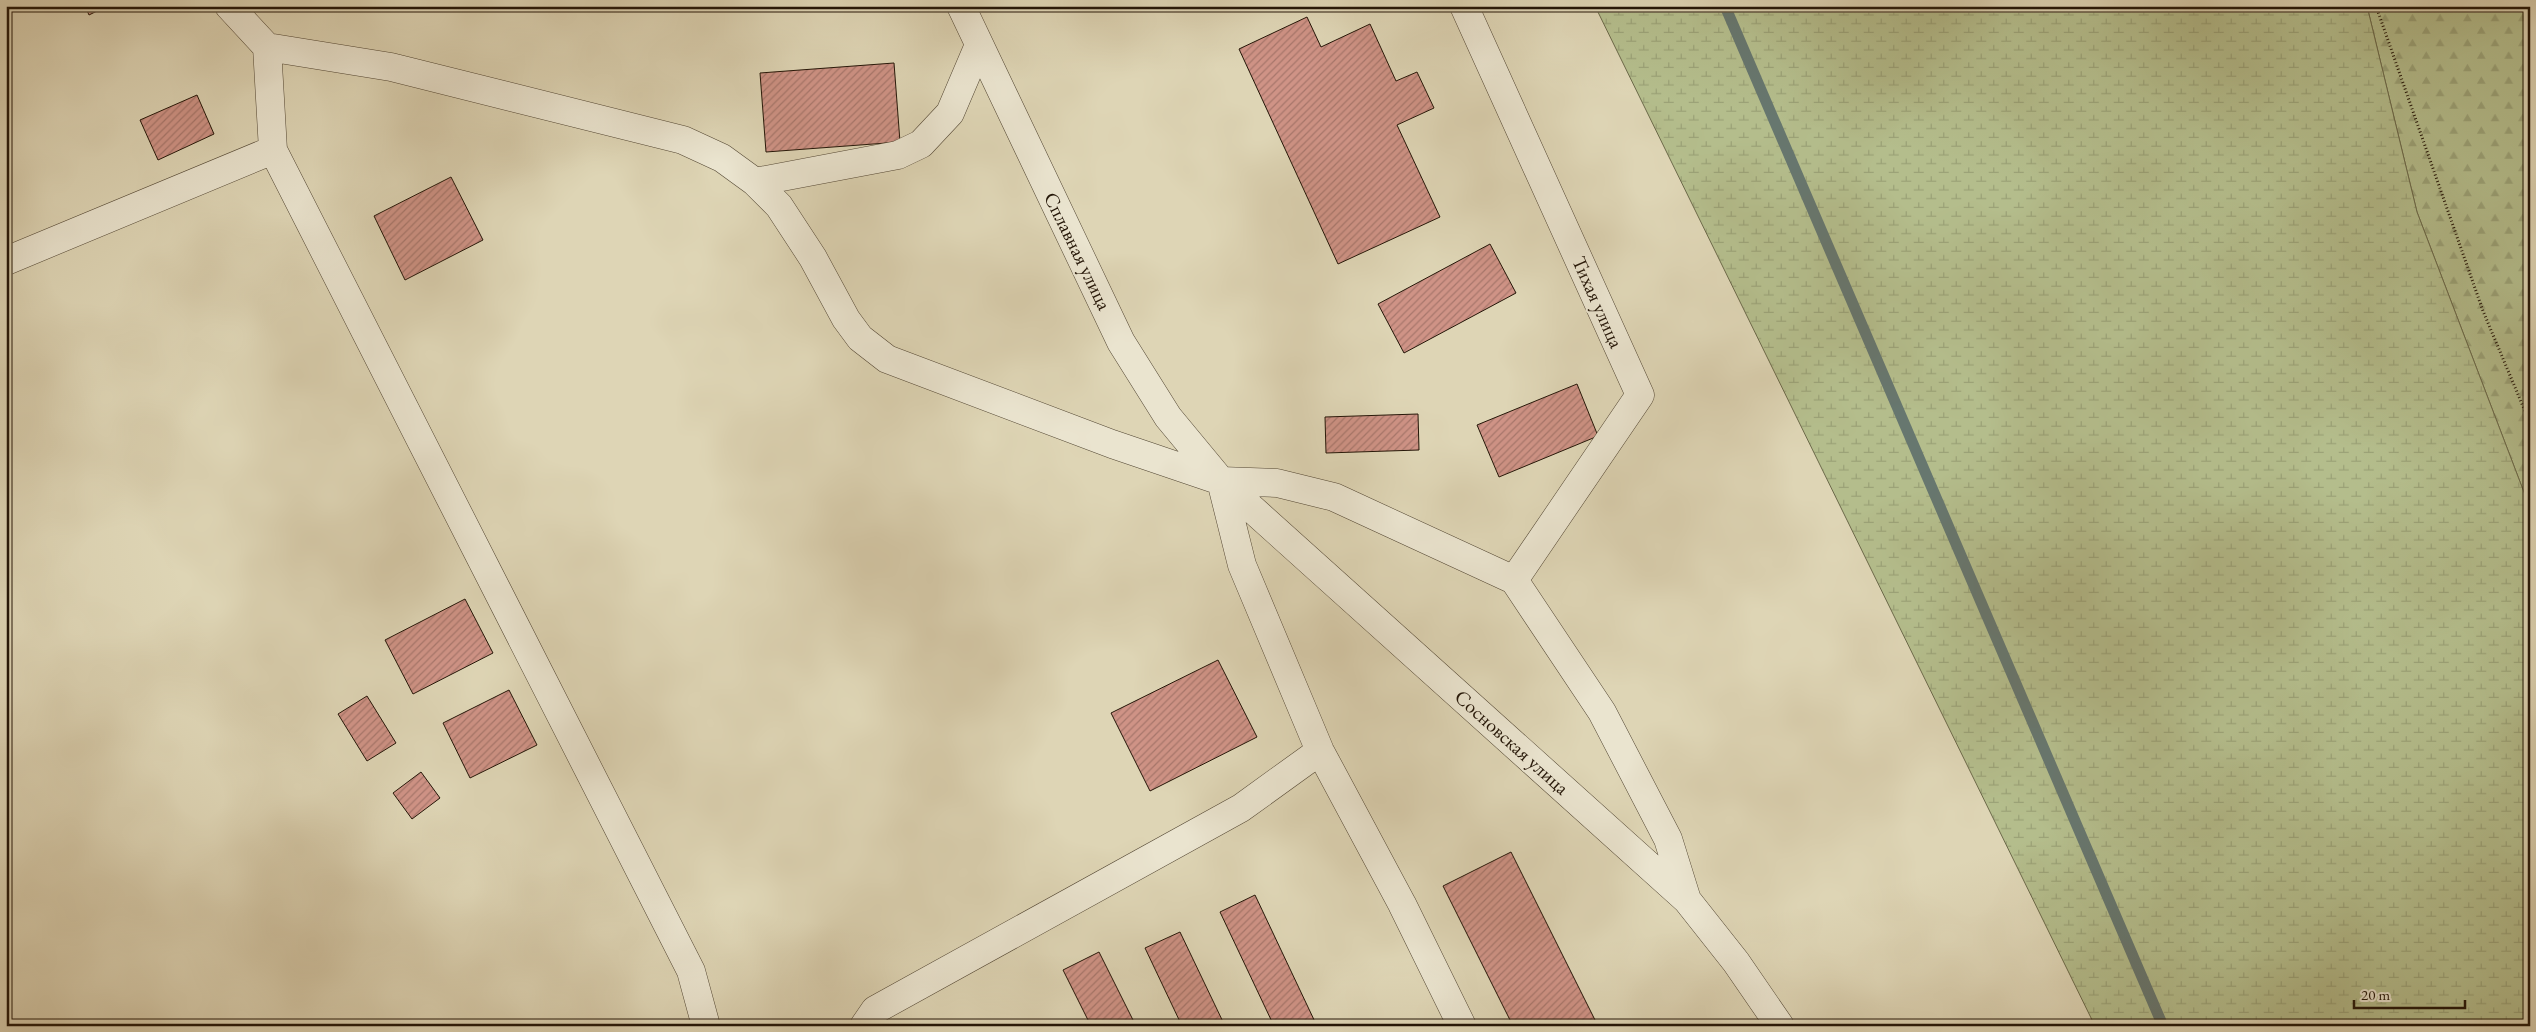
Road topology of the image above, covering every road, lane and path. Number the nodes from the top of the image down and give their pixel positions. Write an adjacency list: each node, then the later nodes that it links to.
1 (228, 6): 6 (street)
2 (961, 6): 5 (street, Сплавная улица)
3 (1464, 6): 12 (street, Тихая улица)
4 (2376, 6): 10 (path)
5 (979, 45): 8 (street); 11 (street, Сплавная улица)
6 (267, 47): 7 (street); 8 (street)
7 (273, 150): 9 (street); 15 (street)
8 (755, 182): 11 (street)
9 (6, 261)
10 (2530, 423)
11 (1221, 481): 12 (street); 13 (street); 14 (street, Сосновская улица)
12 (1514, 580): 14 (street)
13 (1320, 750): 16 (street); 17 (street)
14 (1687, 900): 18 (street, Сосновская улица)
15 (706, 1026)
16 (864, 1026)
17 (1462, 1026)
18 (1780, 1026)

